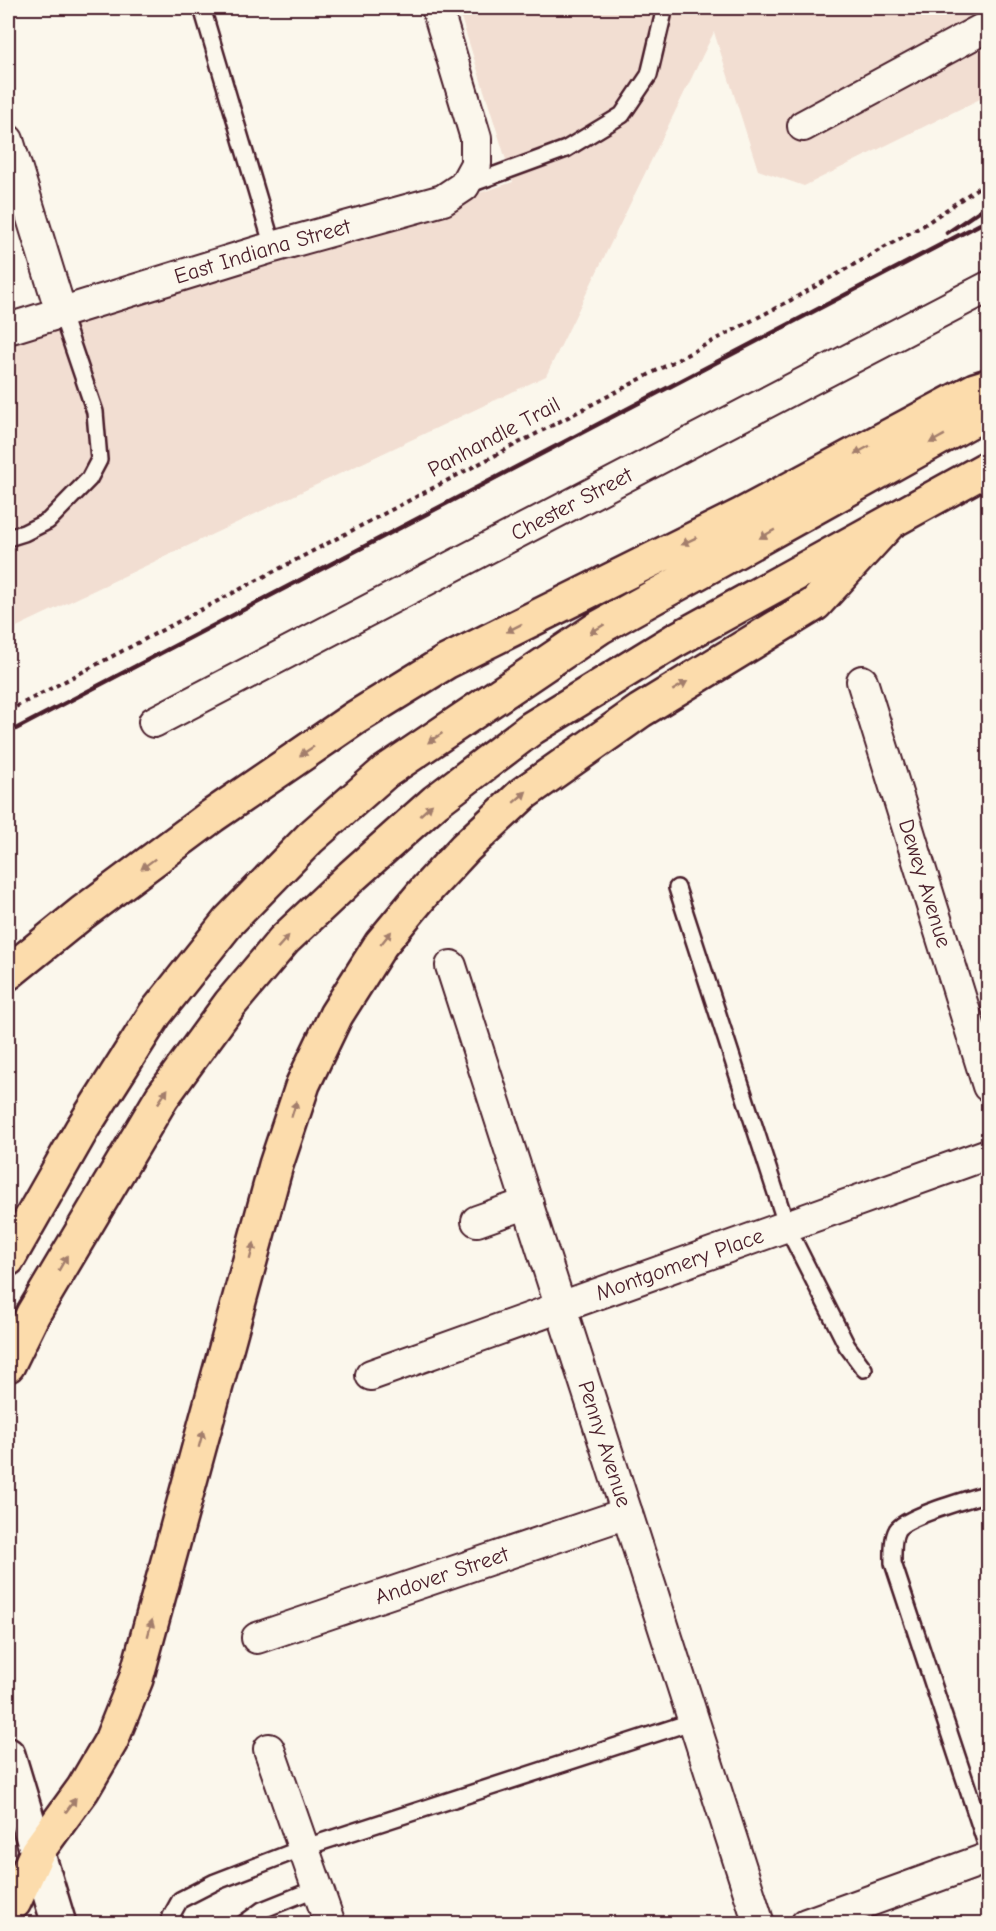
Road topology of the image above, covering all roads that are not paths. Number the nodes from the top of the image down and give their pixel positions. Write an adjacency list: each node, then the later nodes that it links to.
1 (202, 8): 8 (lane)
2 (437, 8): 7 (street)
3 (663, 16): 7 (lane)
4 (978, 22): 5 (street)
5 (804, 126)
6 (8, 140): 10 (street)
7 (464, 186): 8 (street, East Indiana Street)
8 (273, 247): 10 (street, East Indiana Street)
9 (988, 287): 18 (street, Chester Street)
10 (61, 312): 11 (street, East Indiana Street); 16 (lane)
11 (8, 328)
12 (988, 386): 21 (highway, one-way to 21)
13 (988, 411): 27 (highway, one-way to 27)
14 (988, 468): 15 (highway)
15 (890, 522): 29 (highway, one-way to 15); 40 (highway, one-way to 15)
16 (8, 538)
17 (862, 681): 22 (street, Dewey Avenue)
18 (154, 722)
19 (677, 888): 26 (lane)
20 (451, 966): 24 (street, Penny Avenue)
21 (8, 973)
22 (988, 1086)
23 (988, 1154): 26 (street, Montgomery Place)
24 (528, 1203): 25 (street); 28 (street, Penny Avenue)
25 (477, 1221)
26 (787, 1227): 28 (street, Montgomery Place); 30 (lane)
27 (8, 1259)
28 (561, 1307): 31 (street, Montgomery Place); 33 (street, Penny Avenue)
29 (8, 1365)
30 (864, 1369)
31 (371, 1376)
32 (988, 1493): 39 (lane)
33 (627, 1513): 34 (street, Andover Street); 35 (street, Penny Avenue)
34 (257, 1638)
35 (694, 1721): 38 (lane); 48 (street, Penny Avenue)
36 (269, 1749): 38 (street)
37 (8, 1755): 40 (main road)
38 (303, 1848): 42 (street); 45 (lane)
39 (988, 1850)
40 (37, 1852): 43 (highway); 44 (main road)
41 (988, 1858): 49 (street)
42 (317, 1888): 46 (lane); 47 (street)
43 (8, 1908)
44 (59, 1923)
45 (170, 1923)
46 (243, 1923)
47 (330, 1923)
48 (759, 1923)
49 (806, 1923)

